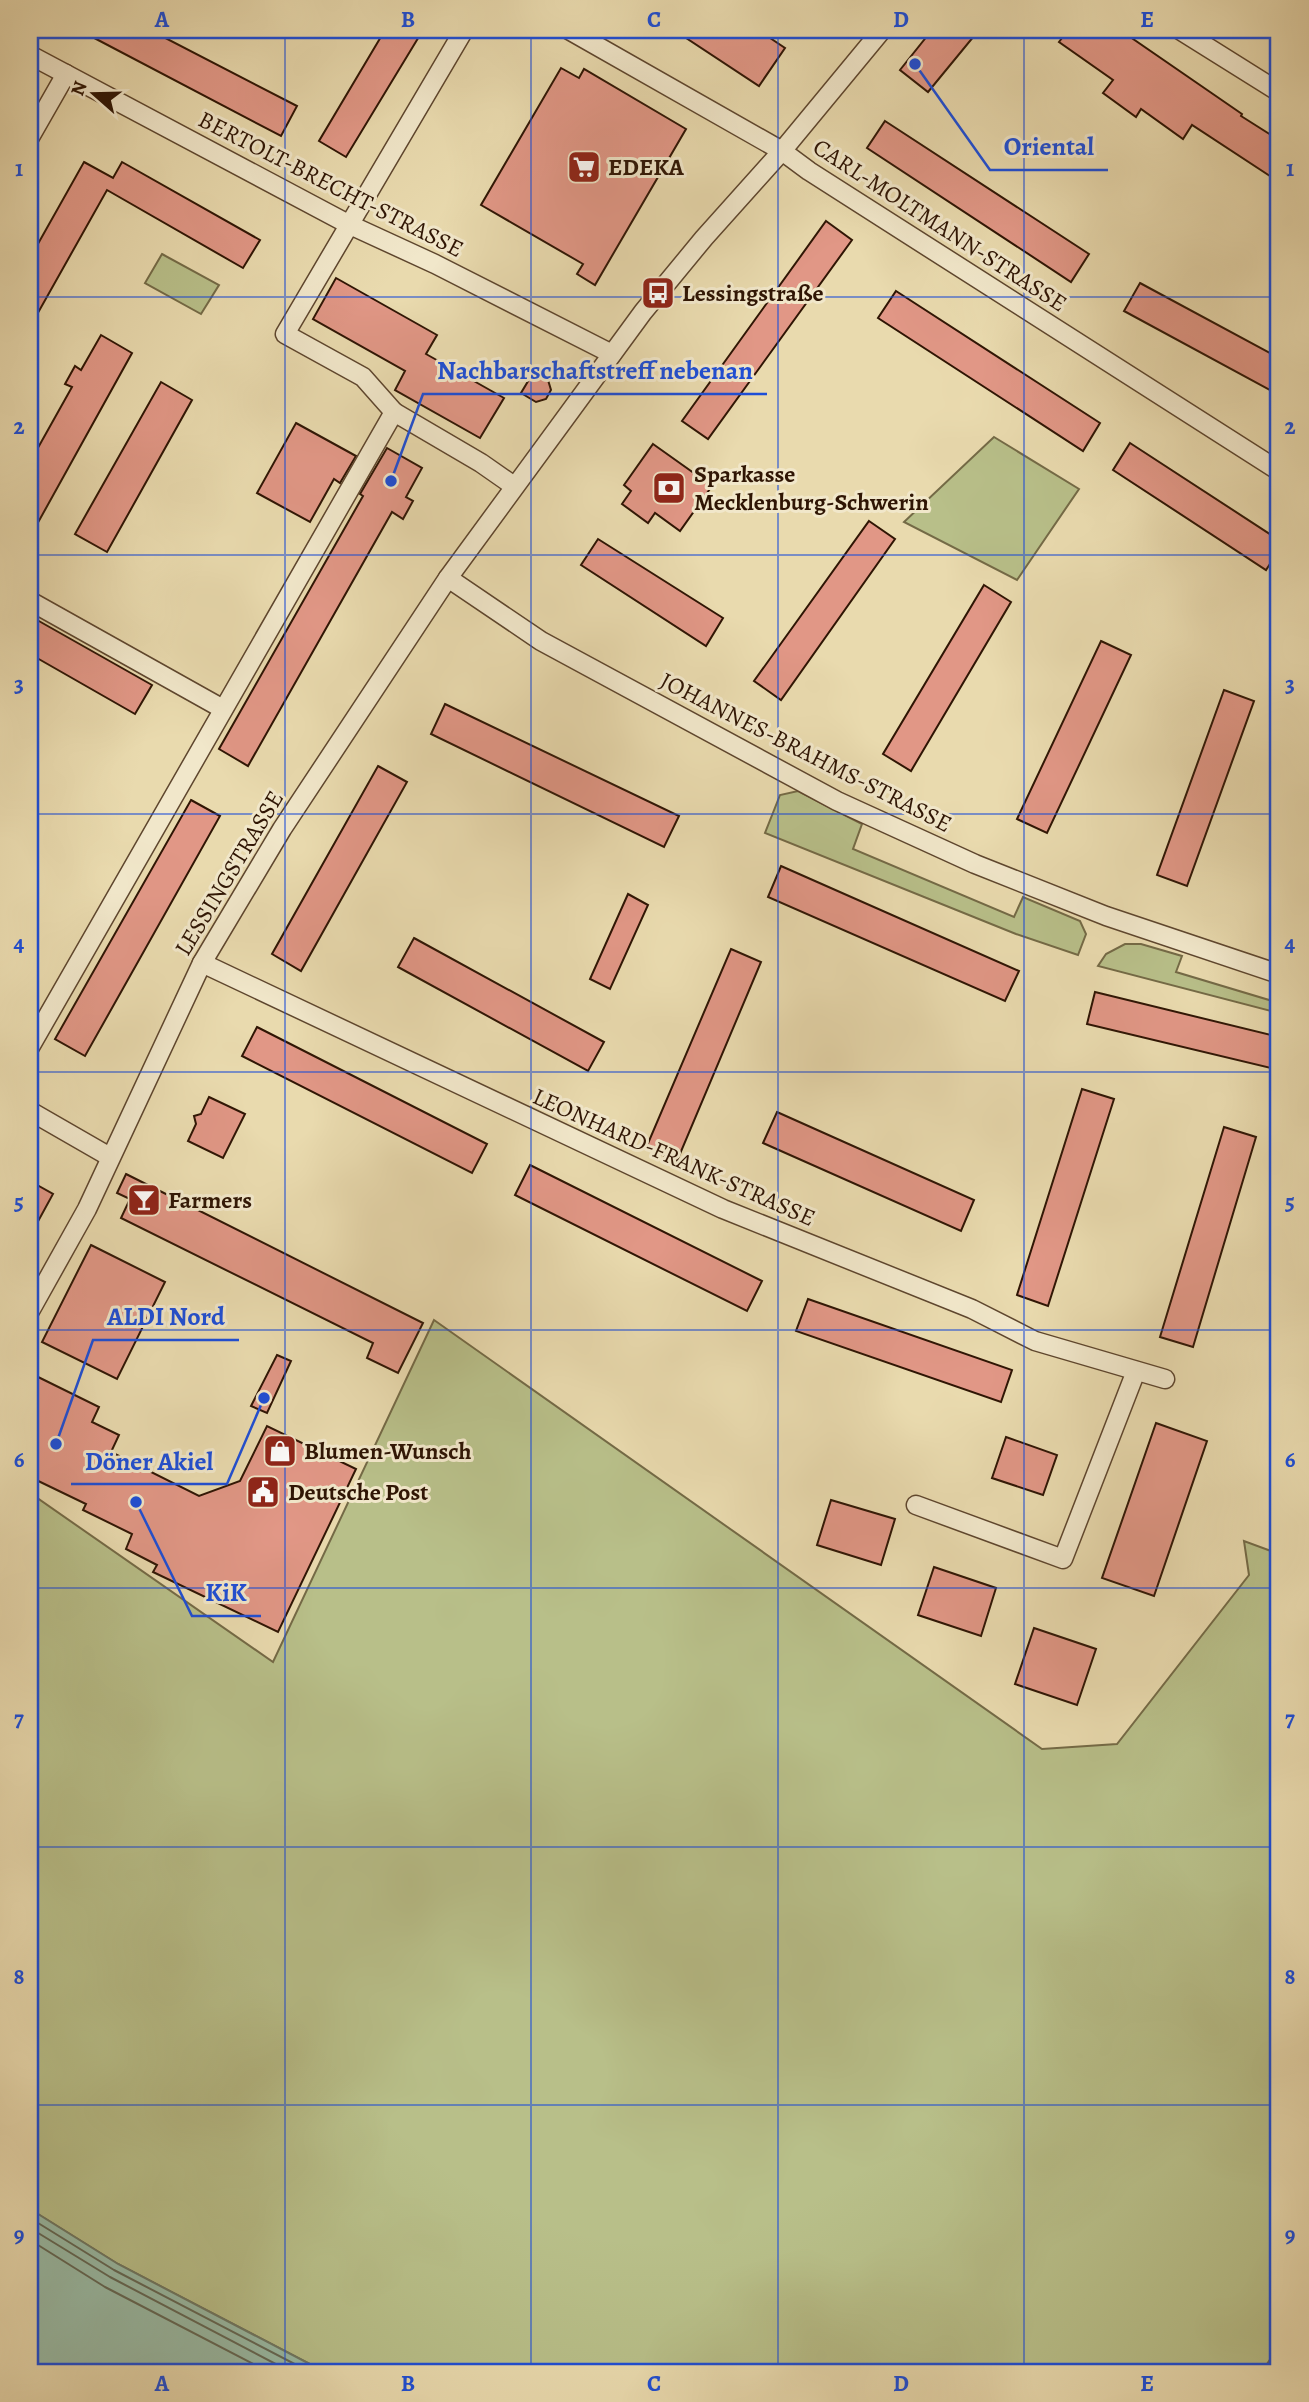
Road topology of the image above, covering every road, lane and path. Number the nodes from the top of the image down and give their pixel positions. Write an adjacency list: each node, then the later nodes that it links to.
1 (464, 30): 10 (street)
2 (569, 30): 9 (street, CARL-MOLTMANN-STRASSE)
3 (882, 30): 9 (street, LESSINGSTRASSE)
4 (1180, 30): 7 (street)
5 (30, 55): 6 (street, BERTOLT-BRECHT-STRASSE)
6 (66, 74): 8 (street); 10 (street, BERTOLT-BRECHT-STRASSE)
7 (1279, 92)
8 (30, 137)
9 (782, 151): 11 (street, LESSINGSTRASSE); 13 (street, CARL-MOLTMANN-STRASSE)
10 (348, 224): 11 (street, BERTOLT-BRECHT-STRASSE); 12 (street)
11 (612, 354): 14 (street, LESSINGSTRASSE)
12 (394, 412): 14 (street); 17 (street)
13 (1279, 471)
14 (514, 486): 15 (street, LESSINGSTRASSE)
15 (448, 578): 18 (street, LESSINGSTRASSE); 19 (street, JOHANNES-BRAHMS-STRASSE)
16 (30, 601): 17 (street)
17 (223, 709): 20 (street)
18 (202, 963): 22 (street, LESSINGSTRASSE); 24 (street, LEONHARD-FRANK-STRASSE)
19 (1279, 974)
20 (30, 1047)
21 (30, 1111): 22 (street)
22 (110, 1157): 23 (street, LESSINGSTRASSE)
23 (30, 1311)
24 (1136, 1371): 25 (street, LEONHARD-FRANK-STRASSE); 26 (street)
25 (1165, 1379)
26 (916, 1505)

